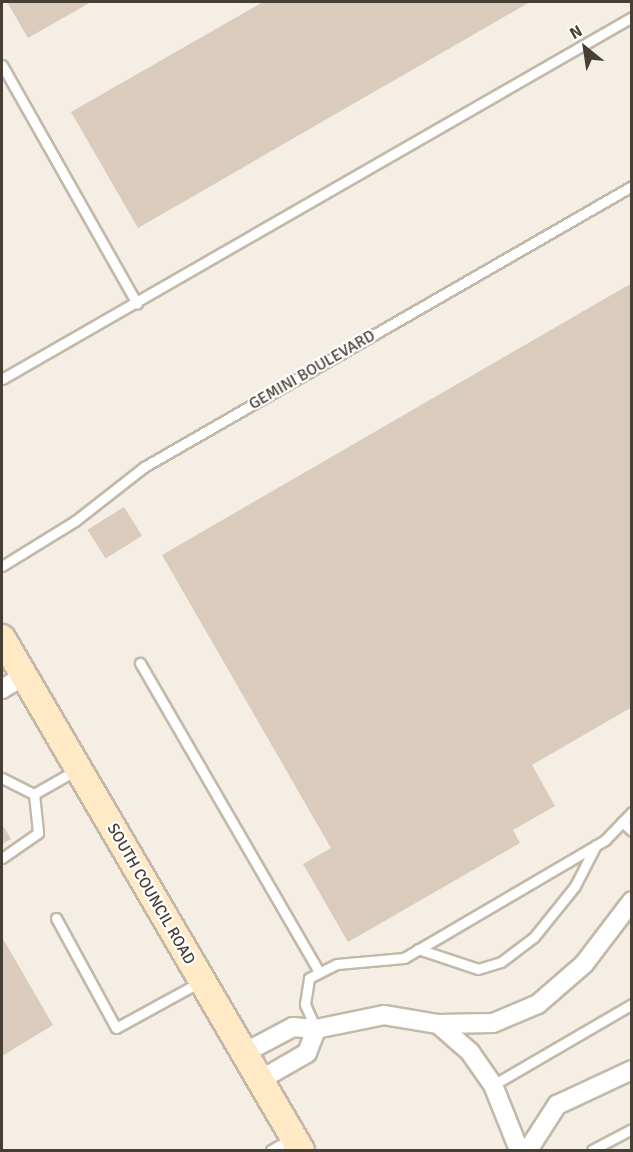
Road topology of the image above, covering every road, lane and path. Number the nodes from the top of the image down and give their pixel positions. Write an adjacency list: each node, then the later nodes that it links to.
1 (632, 17): 4 (lane)
2 (2, 65): 4 (lane)
3 (632, 186): 6 (lane, GEMINI BOULEVARD)
4 (137, 304): 5 (lane)
5 (2, 379)
6 (2, 566)
7 (2, 638): 9 (main road, SOUTH COUNCIL ROAD)
8 (140, 663): 22 (lane)
9 (24, 676): 10 (street); 11 (main road, SOUTH COUNCIL ROAD)
10 (2, 689)
11 (78, 769): 13 (lane); 23 (main road, SOUTH COUNCIL ROAD)
12 (2, 778): 13 (lane)
13 (34, 794): 18 (lane)
14 (632, 812): 15 (lane)
15 (622, 822): 16 (lane); 17 (lane)
16 (632, 831)
17 (596, 845): 21 (lane); 21 (lane)
18 (2, 858)
19 (632, 901): 25 (street)
20 (56, 918): 23 (lane)
21 (418, 949): 22 (lane)
22 (319, 972): 26 (lane)
23 (202, 981): 27 (main road, SOUTH COUNCIL ROAD)
24 (632, 1004): 30 (lane)
25 (438, 1024): 26 (street); 30 (street)
26 (316, 1029): 27 (street); 29 (street)
27 (244, 1053): 29 (main road, SOUTH COUNCIL ROAD)
28 (632, 1070): 35 (street)
29 (260, 1080): 32 (main road, SOUTH COUNCIL ROAD)
30 (493, 1085): 34 (street)
31 (632, 1130): 36 (lane)
32 (297, 1144): 33 (lane)
33 (271, 1150)
34 (519, 1150)
35 (528, 1150)
36 (592, 1150)

